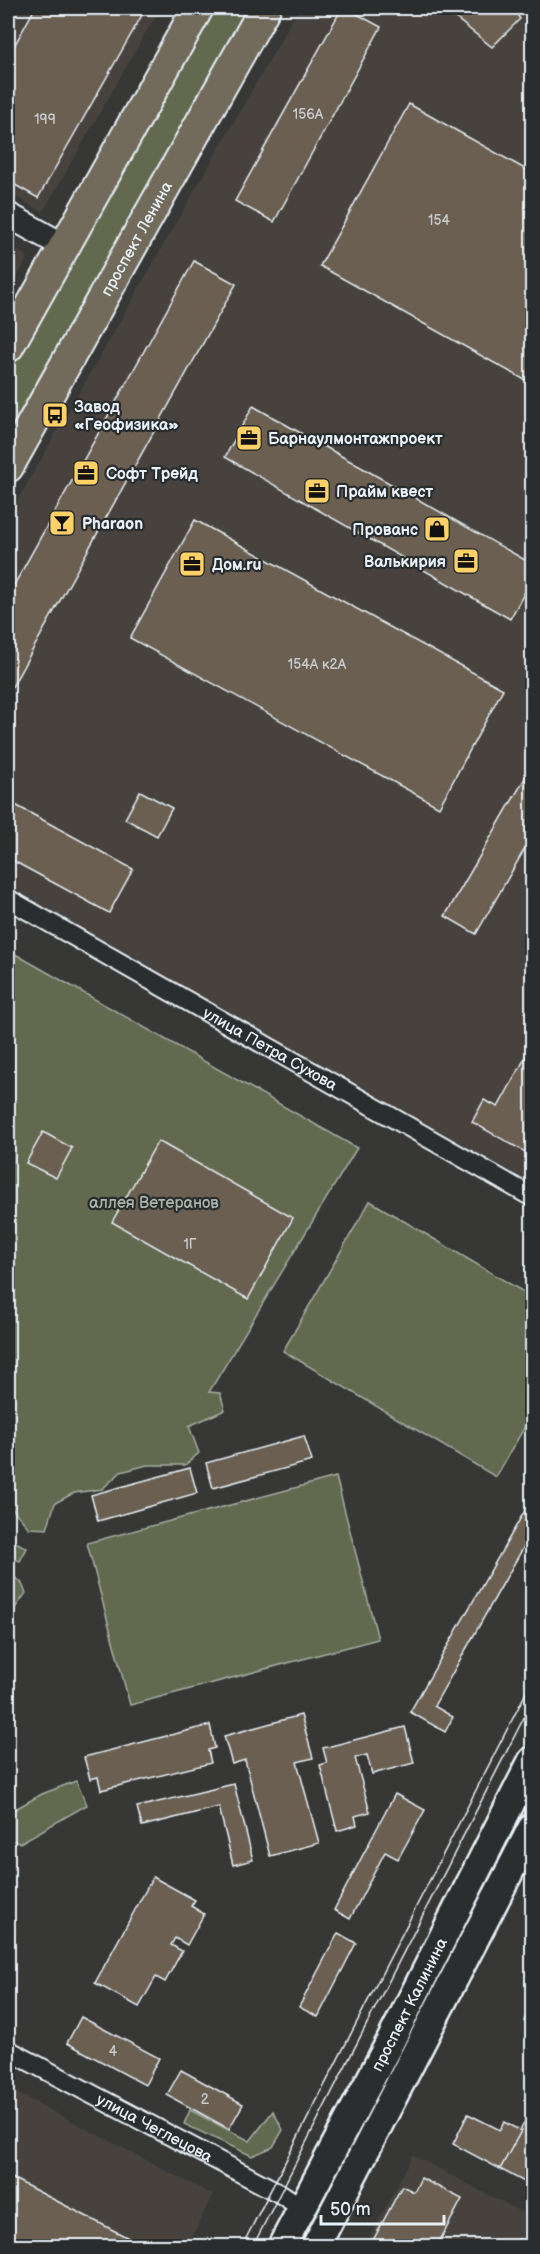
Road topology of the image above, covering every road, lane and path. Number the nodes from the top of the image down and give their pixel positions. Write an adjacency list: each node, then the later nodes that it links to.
1 (198, 8): 4 (main road)
2 (265, 8): 6 (main road, проспект Ленина)
3 (8, 215): 4 (street)
4 (64, 246): 5 (main road)
5 (8, 347)
6 (8, 467)
7 (8, 899): 8 (street, улица Петра Сухова)
8 (532, 1197)
9 (532, 1761): 12 (main road, проспект Калинина)
10 (532, 1828): 13 (main road, проспект Калинина)
11 (8, 2050): 12 (street, улица Чеглецова)
12 (302, 2208): 13 (main road); 14 (main road, проспект Калинина)
13 (330, 2220): 15 (main road, проспект Калинина)
14 (282, 2247)
15 (316, 2247)

